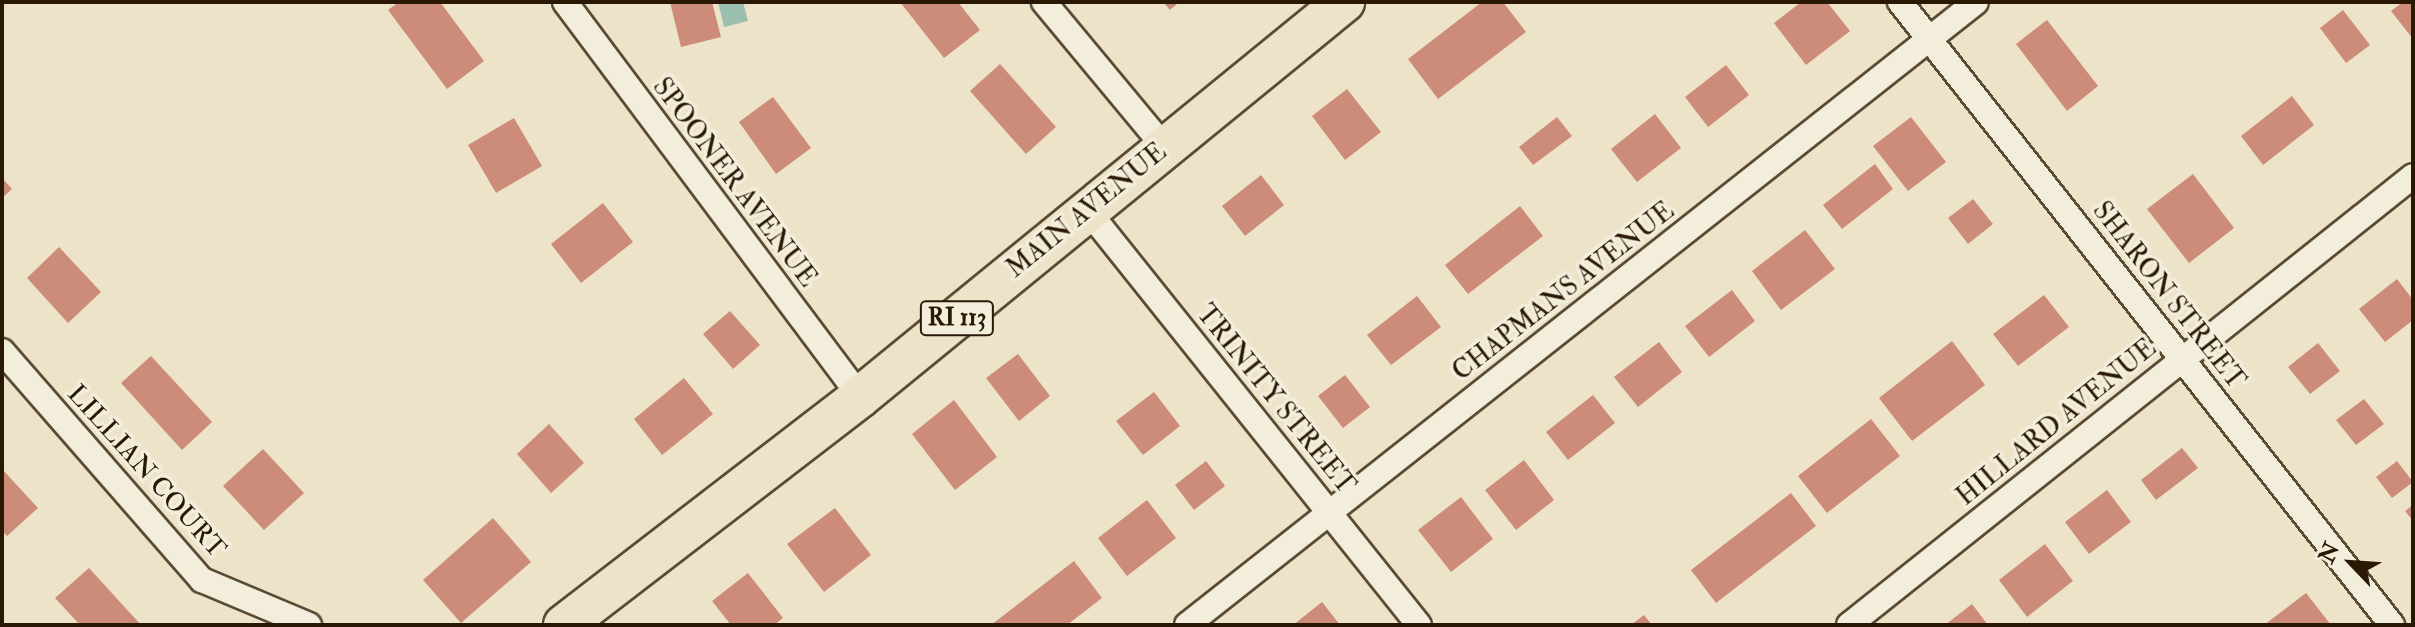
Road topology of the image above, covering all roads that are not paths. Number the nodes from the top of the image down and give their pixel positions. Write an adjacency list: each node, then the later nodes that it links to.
1 (565, 2): 12 (street, SPOONER AVENUE)
2 (1044, 2): 7 (street)
3 (1344, 2): 7 (main road, MAIN AVENUE / RI 113)
4 (1900, 2): 6 (street, SHARON STREET)
5 (1976, 2): 6 (street, CHAPMANS AVENUE)
6 (1929, 39): 11 (street, SHARON STREET); 13 (street, CHAPMANS AVENUE)
7 (1165, 148): 9 (main road, MAIN AVENUE / RI 113)
8 (2413, 176): 11 (street, HILLARD AVENUE)
9 (1088, 211): 12 (main road, MAIN AVENUE / RI 113); 13 (street, TRINITY STREET)
10 (2, 351): 14 (street, LILLIAN COURT)
11 (2182, 360): 18 (street, HILLARD AVENUE); 19 (street, SHARON STREET)
12 (860, 397): 15 (main road, MAIN AVENUE / RI 113)
13 (1329, 513): 16 (street, CHAPMANS AVENUE); 17 (street, TRINITY STREET)
14 (309, 625)
15 (564, 625)
16 (1187, 625)
17 (1419, 625)
18 (1849, 625)
19 (2392, 625)

